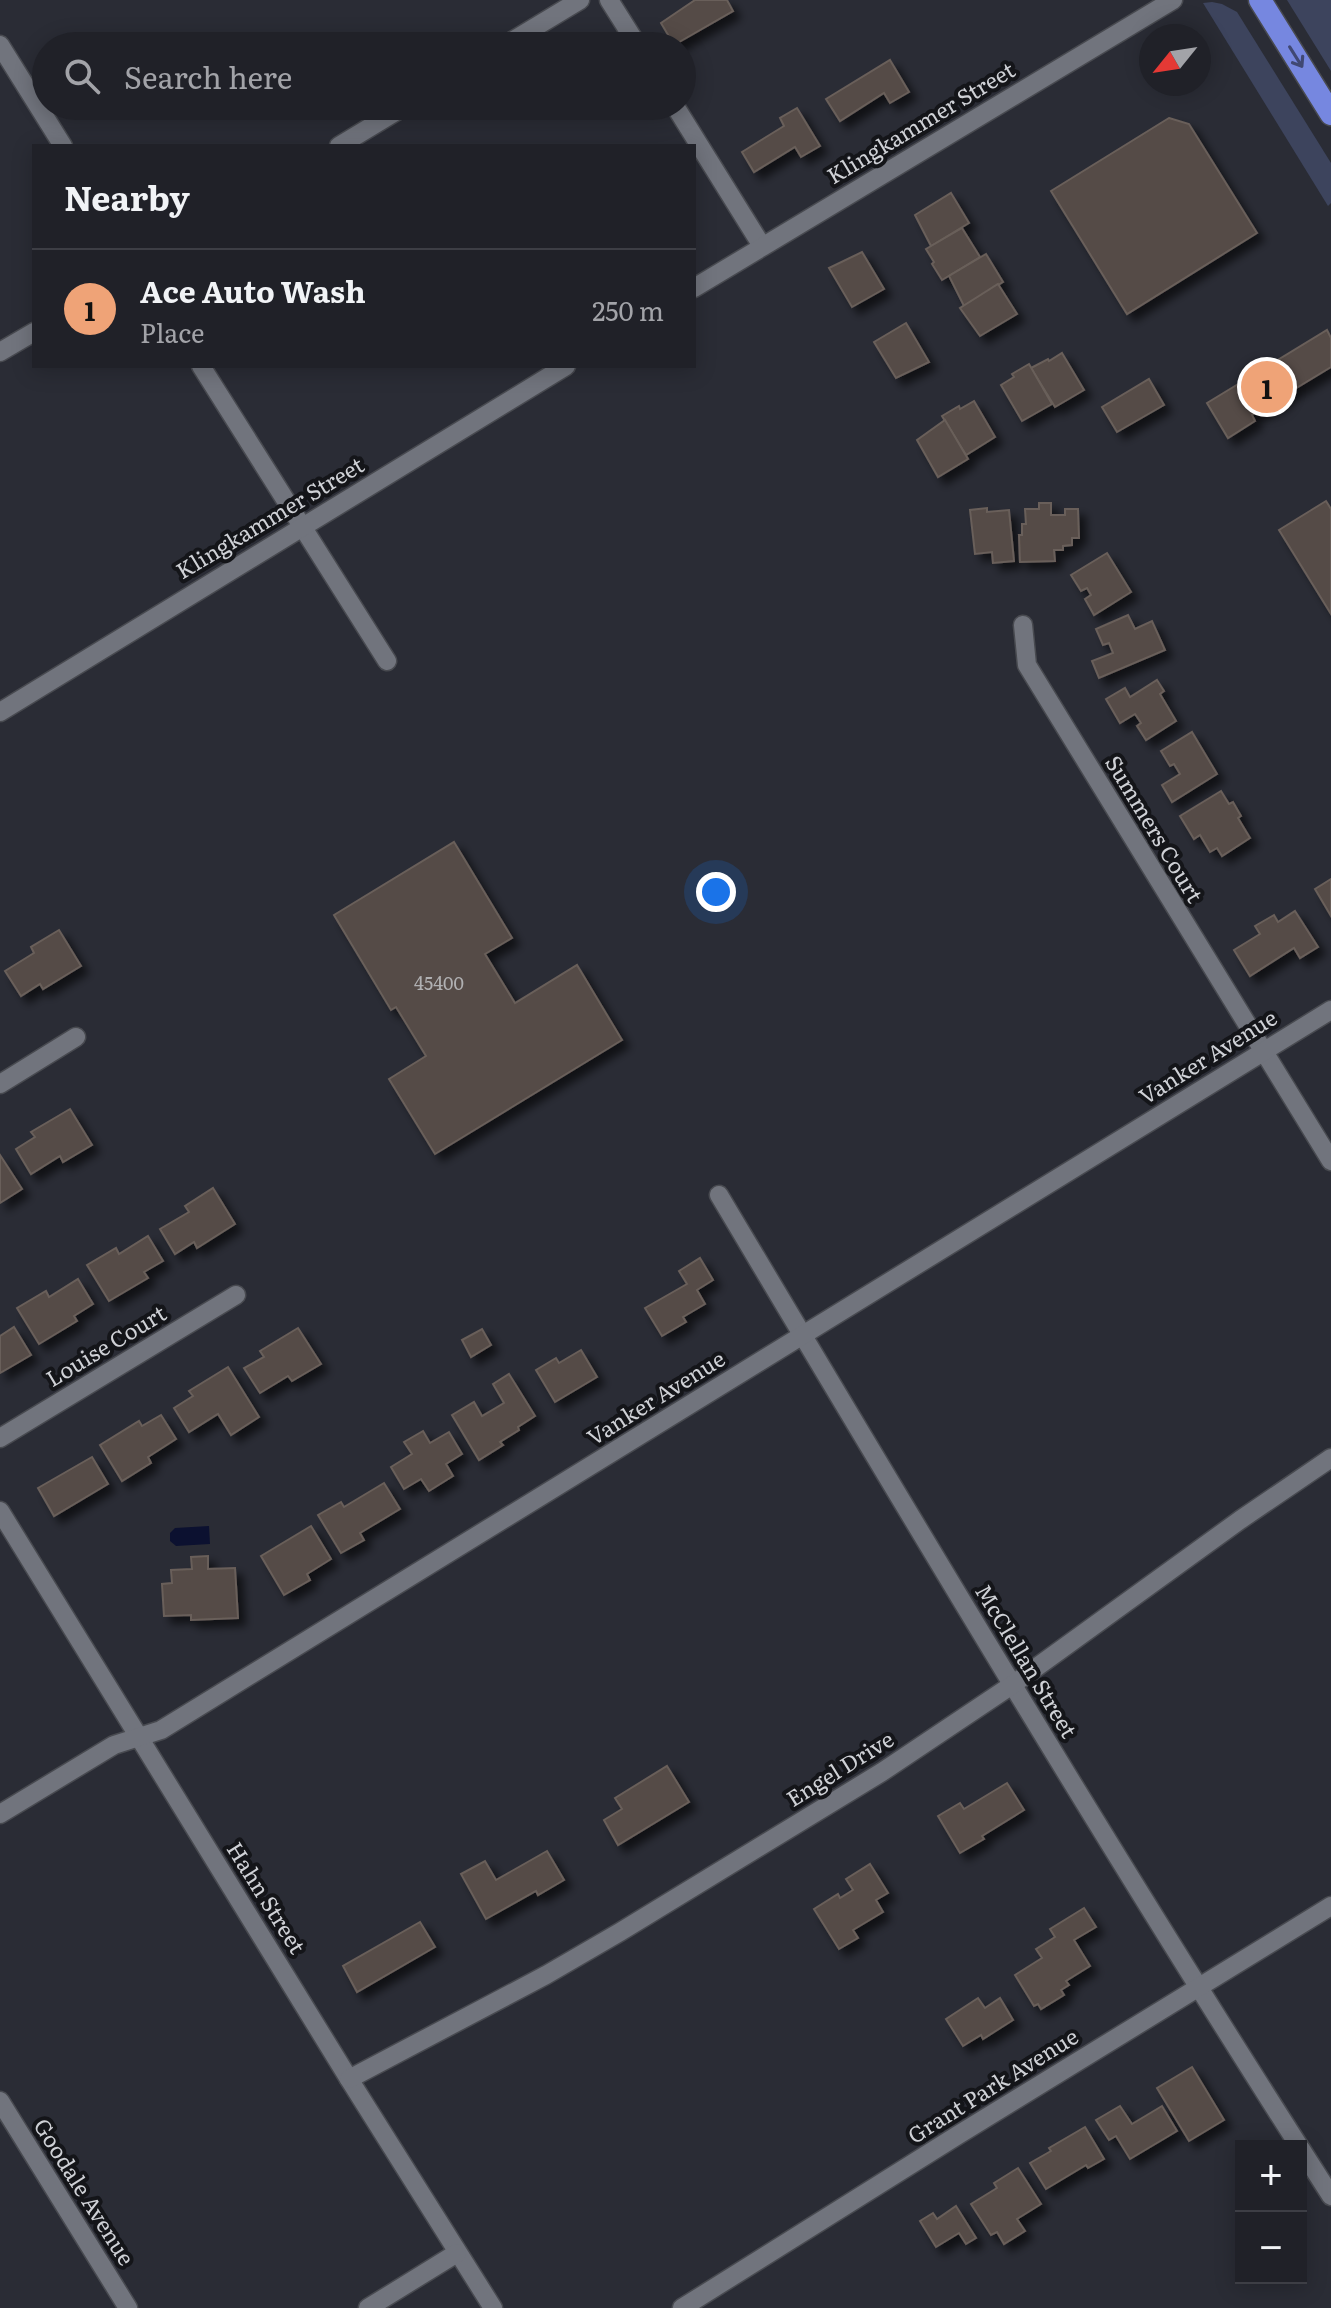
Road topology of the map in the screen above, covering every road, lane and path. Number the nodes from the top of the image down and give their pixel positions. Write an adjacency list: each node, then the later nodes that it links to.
1 (580, 0): 5 (street)
2 (609, 0): 6 (street)
3 (1173, 0): 15 (street, Klingkammer Street)
4 (1260, 0): 9 (highway, one-way to 9)
5 (527, 32)
6 (629, 32)
7 (0, 45): 8 (street)
8 (32, 96)
9 (1331, 114)
10 (47, 120): 13 (street)
11 (382, 120): 14 (street)
12 (684, 120): 15 (street)
13 (62, 144)
14 (342, 144)
15 (762, 246): 16 (street, Klingkammer Street)
16 (696, 287)
17 (32, 333): 18 (street)
18 (0, 352)
19 (202, 368): 21 (street)
20 (563, 368): 21 (street, Klingkammer Street)
21 (302, 527): 23 (street); 24 (street, Klingkammer Street)
22 (1023, 625): 27 (street, Summers Court)
23 (387, 661)
24 (0, 712)
25 (1331, 1010): 27 (street, Vanker Avenue)
26 (76, 1037): 28 (street)
27 (1263, 1051): 29 (street, Summers Court); 32 (street, Vanker Avenue)
28 (0, 1084)
29 (1331, 1161)
30 (719, 1195): 32 (street, McClellan Street)
31 (236, 1295): 33 (street, Louise Court)
32 (803, 1336): 36 (street, McClellan Street); 37 (street, Vanker Avenue)
33 (0, 1438)
34 (1331, 1458): 36 (street, Engel Drive)
35 (0, 1511): 37 (street, Hahn Street)
36 (1012, 1685): 40 (street, McClellan Street); 41 (street, Engel Drive)
37 (139, 1737): 38 (street, Vanker Avenue); 41 (street, Hahn Street)
38 (0, 1814)
39 (1331, 1906): 40 (street, Grant Park Avenue)
40 (1198, 1988): 43 (street, McClellan Street); 50 (street, Grant Park Avenue)
41 (349, 2079): 46 (street, Hahn Street)
42 (0, 2101): 47 (street, Goodale Avenue)
43 (1296, 2140)
44 (1307, 2158): 45 (street, McClellan Street)
45 (1331, 2196)
46 (457, 2253): 48 (street); 49 (street, Hahn Street)
47 (128, 2308)
48 (368, 2308)
49 (493, 2308)
50 (682, 2308)

